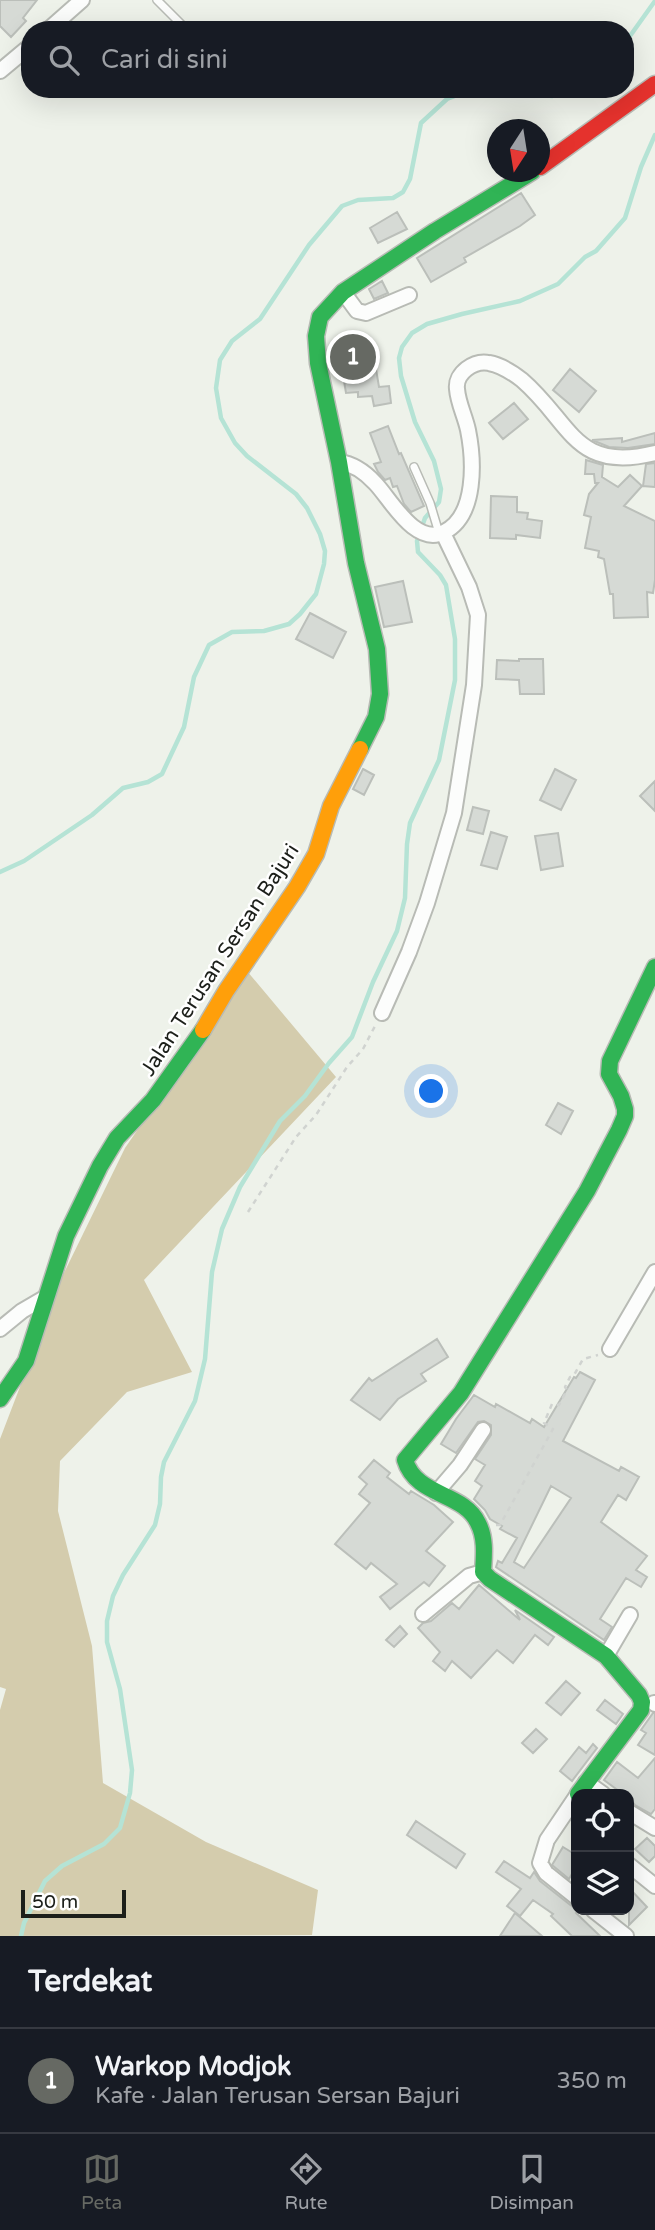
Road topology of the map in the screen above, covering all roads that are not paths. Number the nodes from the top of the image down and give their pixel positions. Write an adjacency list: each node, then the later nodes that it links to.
1 (82, 0): 3 (street)
2 (157, 0): 4 (lane)
3 (58, 21)
4 (178, 21)
5 (21, 54): 6 (street)
6 (0, 71)
7 (655, 84): 8 (main road)
8 (550, 160)
9 (516, 182): 10 (main road, Jalan Terusan Sersan Bajuri)
10 (343, 292): 11 (street); 13 (main road, Jalan Terusan Sersan Bajuri)
11 (409, 295)
12 (655, 453): 15 (street)
13 (340, 462): 15 (street); 19 (main road, Jalan Terusan Sersan Bajuri)
14 (414, 467): 15 (lane)
15 (441, 533): 17 (street)
16 (655, 967): 24 (main road)
17 (382, 1013)
18 (655, 1272): 21 (street)
19 (46, 1297): 20 (street); 22 (main road, Jalan Terusan Sersan Bajuri)
20 (0, 1329)
21 (610, 1349)
22 (0, 1399)
23 (482, 1430): 24 (street)
24 (436, 1493): 25 (main road)
25 (483, 1572): 26 (street); 28 (main road)
26 (423, 1614)
27 (630, 1615): 28 (street)
28 (606, 1656): 29 (main road)
29 (652, 1703): 30 (main road)
30 (582, 1789)
31 (571, 1804): 36 (street)
32 (634, 1815): 33 (street)
33 (655, 1828)
34 (634, 1869): 35 (street)
35 (655, 1886)
36 (571, 1893)
37 (599, 1915): 38 (street)
38 (626, 1936)

